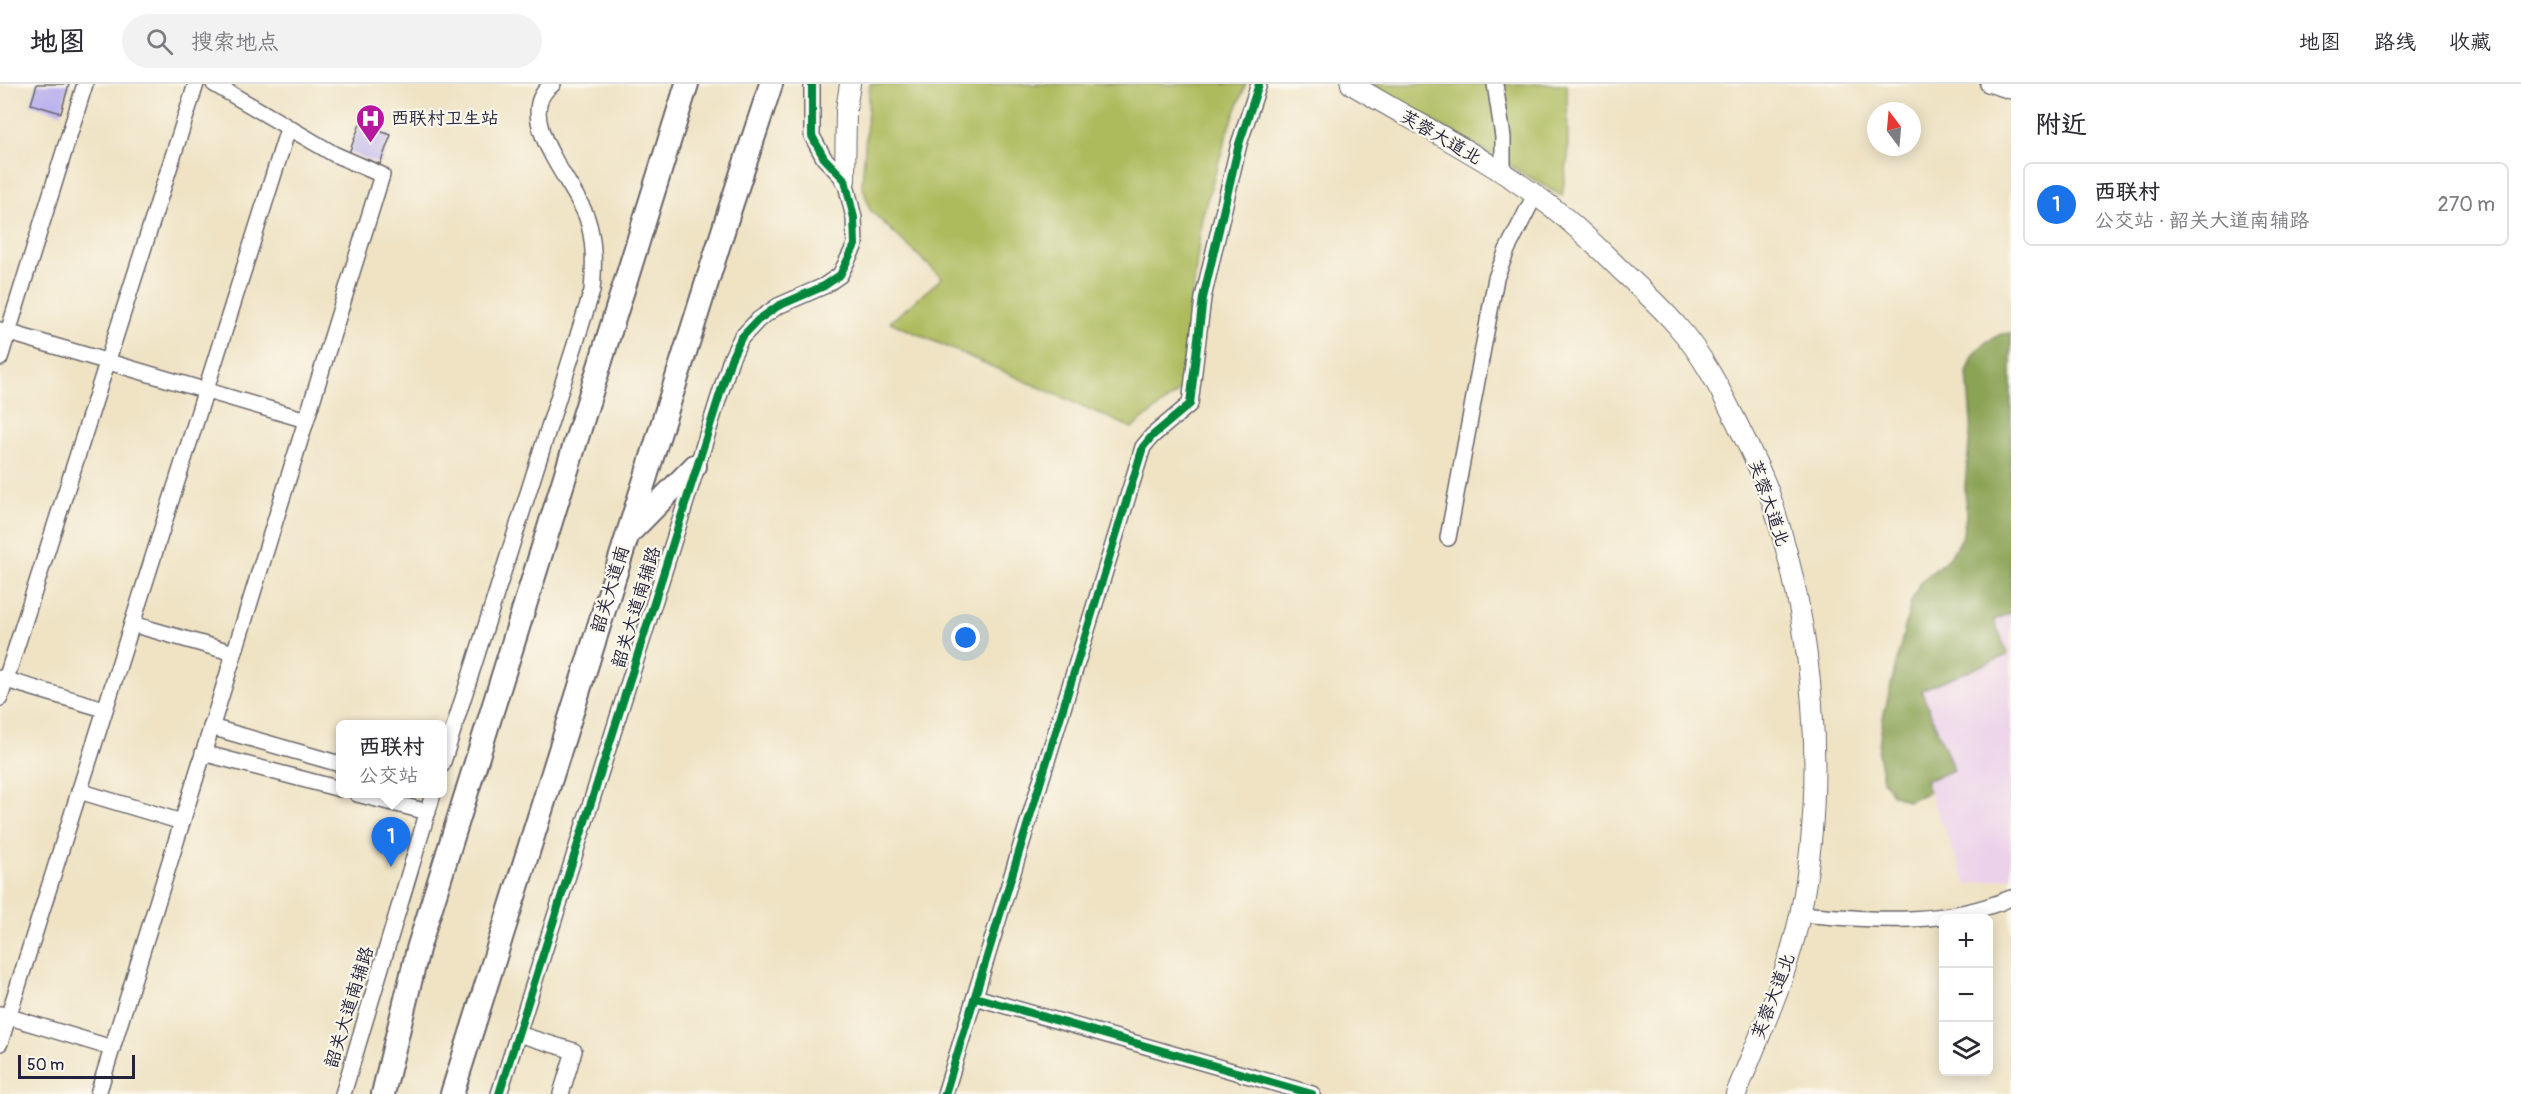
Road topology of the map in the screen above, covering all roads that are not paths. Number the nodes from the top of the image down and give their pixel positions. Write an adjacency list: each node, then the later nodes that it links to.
1 (84, 84): 18 (street)
2 (195, 84): 20 (street)
3 (214, 84): 14 (street)
4 (553, 84): 32 (street)
5 (687, 84): 50 (highway)
6 (771, 84): 24 (highway, 韶关大道南)
7 (812, 84): 16 (street)
8 (850, 84): 16 (main road)
9 (1259, 84): 43 (street)
10 (1351, 84): 15 (main road, 芙蓉大道北)
11 (1495, 84): 15 (street)
12 (1988, 84): 13 (street)
13 (2011, 91)
14 (288, 129): 21 (street); 22 (street)
15 (1503, 174): 17 (main road, 芙蓉大道北)
16 (845, 180): 23 (street, 韶关大道南辅路)
17 (1535, 195): 25 (street); 42 (main road, 芙蓉大道北)
18 (4, 331): 19 (street); 20 (street)
19 (0, 358)
20 (107, 362): 21 (street); 28 (street)
21 (205, 390): 22 (street); 26 (street)
22 (306, 420): 27 (street)
23 (695, 466): 24 (highway); 45 (street, 韶关大道南辅路)
24 (627, 534): 51 (highway, 韶关大道南)
25 (1448, 538)
26 (132, 624): 27 (street); 30 (street)
27 (234, 653): 31 (street)
28 (3, 679): 29 (street); 30 (street)
29 (0, 698)
30 (104, 709): 36 (street)
31 (211, 727): 33 (street); 34 (street)
32 (447, 749)
33 (203, 753): 35 (street); 40 (street)
34 (336, 763)
35 (336, 788)
36 (79, 791): 40 (street); 44 (street)
37 (373, 798): 39 (street)
38 (432, 798): 39 (street, 韶关大道南辅路)
39 (428, 812): 49 (street, 韶关大道南辅路)
40 (182, 822): 47 (street)
41 (2011, 898): 42 (street)
42 (1800, 915): 56 (main road, 芙蓉大道北)
43 (975, 997): 54 (street); 55 (street)
44 (4, 1016): 46 (street); 47 (street)
45 (518, 1034): 52 (street, 韶关大道南辅路); 53 (street)
46 (0, 1042)
47 (112, 1048): 48 (street)
48 (98, 1094)
49 (343, 1094)
50 (382, 1094)
51 (452, 1094)
52 (499, 1094)
53 (561, 1094)
54 (945, 1094)
55 (1312, 1094)
56 (1736, 1094)

